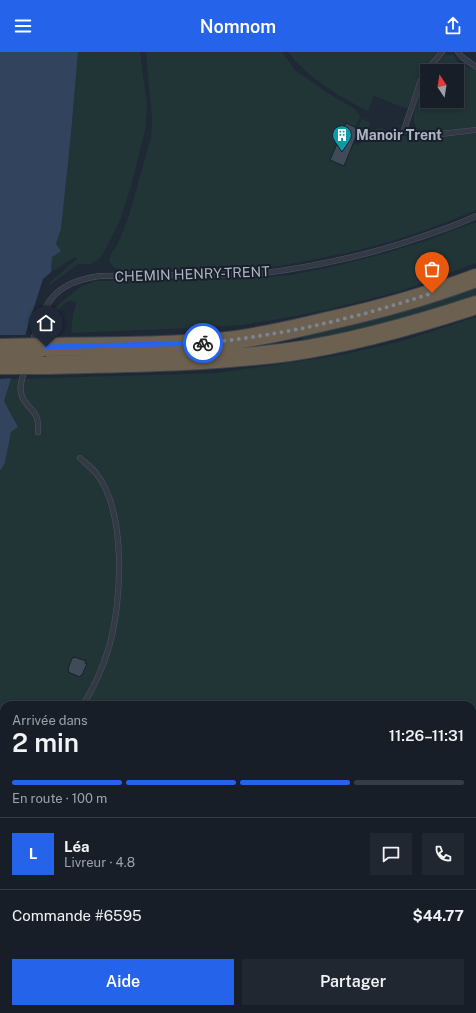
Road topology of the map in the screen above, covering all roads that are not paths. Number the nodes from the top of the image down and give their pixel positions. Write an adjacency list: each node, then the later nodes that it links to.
1 (442, 52): 4 (lane)
2 (458, 52): 3 (lane)
3 (476, 67)
4 (476, 130)
5 (476, 216): 9 (lane, CHEMIN HENRY-TRENT)
6 (476, 278): 9 (highway)
7 (476, 305): 9 (highway)
8 (0, 348): 9 (highway, bridge)
9 (36, 356): 10 (highway, bridge); 11 (lane, CHEMIN HENRY-TRENT)
10 (0, 365)
11 (38, 432)
12 (80, 458): 13 (lane)
13 (85, 701)

